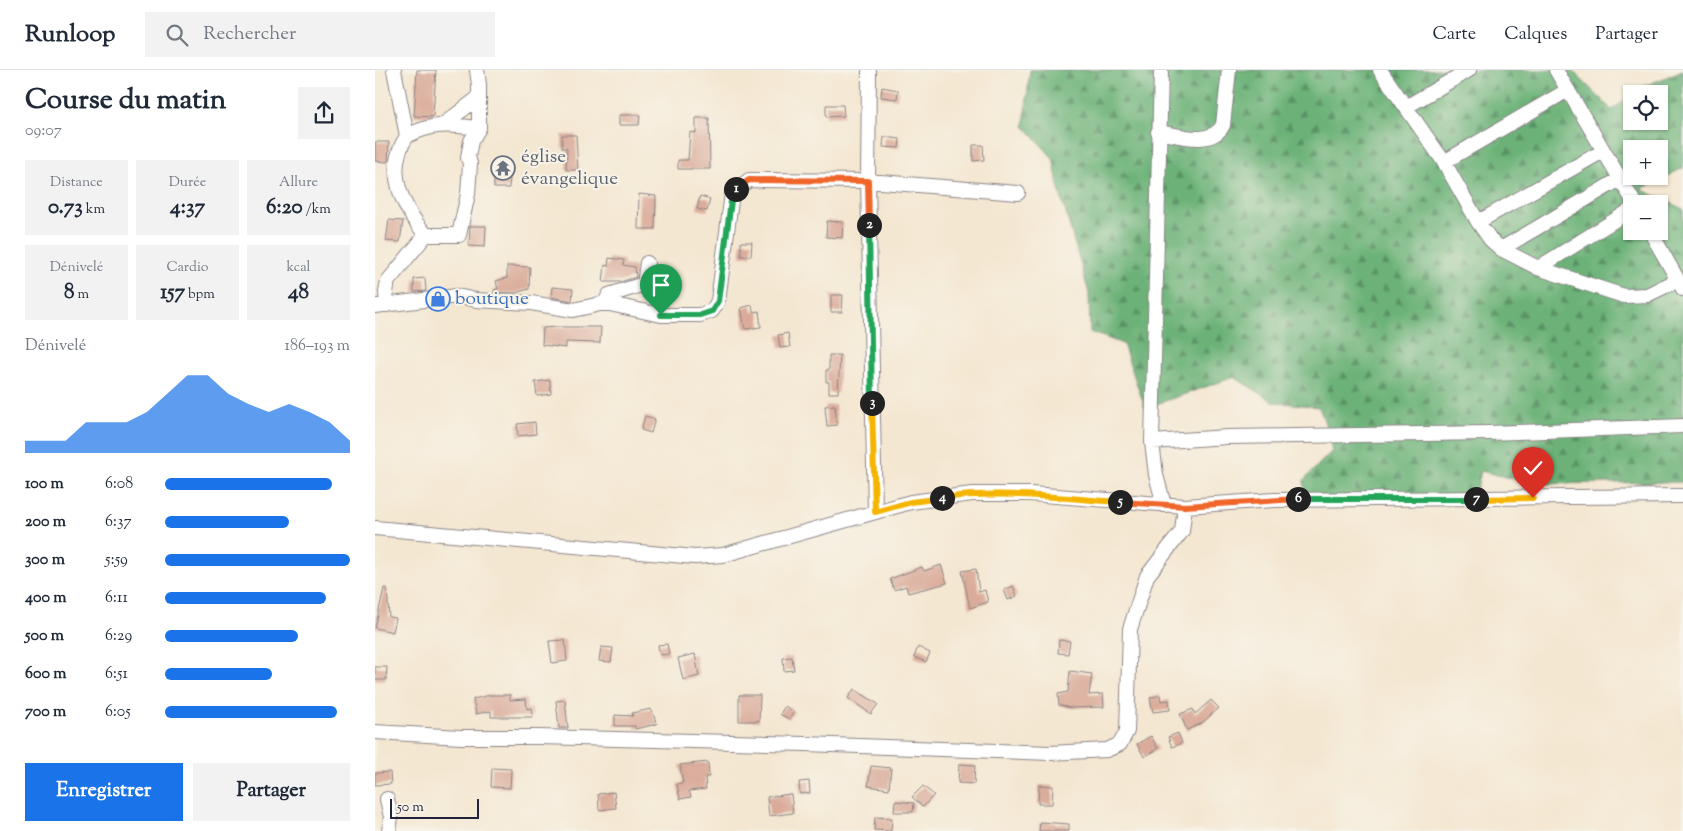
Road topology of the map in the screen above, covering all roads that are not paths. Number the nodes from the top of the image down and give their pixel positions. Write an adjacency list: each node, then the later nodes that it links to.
1 (394, 70): 15 (street)
2 (477, 70): 10 (street)
3 (869, 70): 19 (street)
4 (1161, 70): 14 (street)
5 (1229, 70): 14 (street)
6 (1380, 70): 11 (street)
7 (1469, 70): 11 (street)
8 (1556, 70): 9 (street)
9 (1568, 90): 16 (street); 17 (street)
10 (478, 98): 12 (street); 13 (street)
11 (1406, 107): 17 (street)
12 (444, 124): 13 (street); 15 (street)
13 (479, 128): 24 (street)
14 (1158, 132): 33 (street)
15 (407, 136): 24 (street)
16 (1603, 151): 18 (street); 23 (street)
17 (1444, 162): 23 (street)
18 (1620, 179): 21 (street); 26 (street)
19 (868, 181): 20 (street); 30 (street); 37 (street)
20 (1018, 193)
21 (1630, 195)
22 (1623, 215): 28 (street)
23 (1478, 222): 26 (street)
24 (426, 235): 31 (street)
25 (1655, 240): 29 (street)
26 (1501, 249): 28 (street)
27 (647, 263): 30 (street)
28 (1538, 268): 29 (street)
29 (1680, 284)
30 (605, 303): 31 (street)
31 (381, 305)
32 (1683, 426): 33 (street)
33 (1152, 442): 35 (street)
34 (1683, 496): 36 (street)
35 (1164, 505): 36 (street); 37 (street)
36 (1185, 506): 39 (street)
37 (875, 512): 38 (street)
38 (375, 528)
39 (375, 732)
40 (387, 799): 41 (street)
41 (389, 831)

